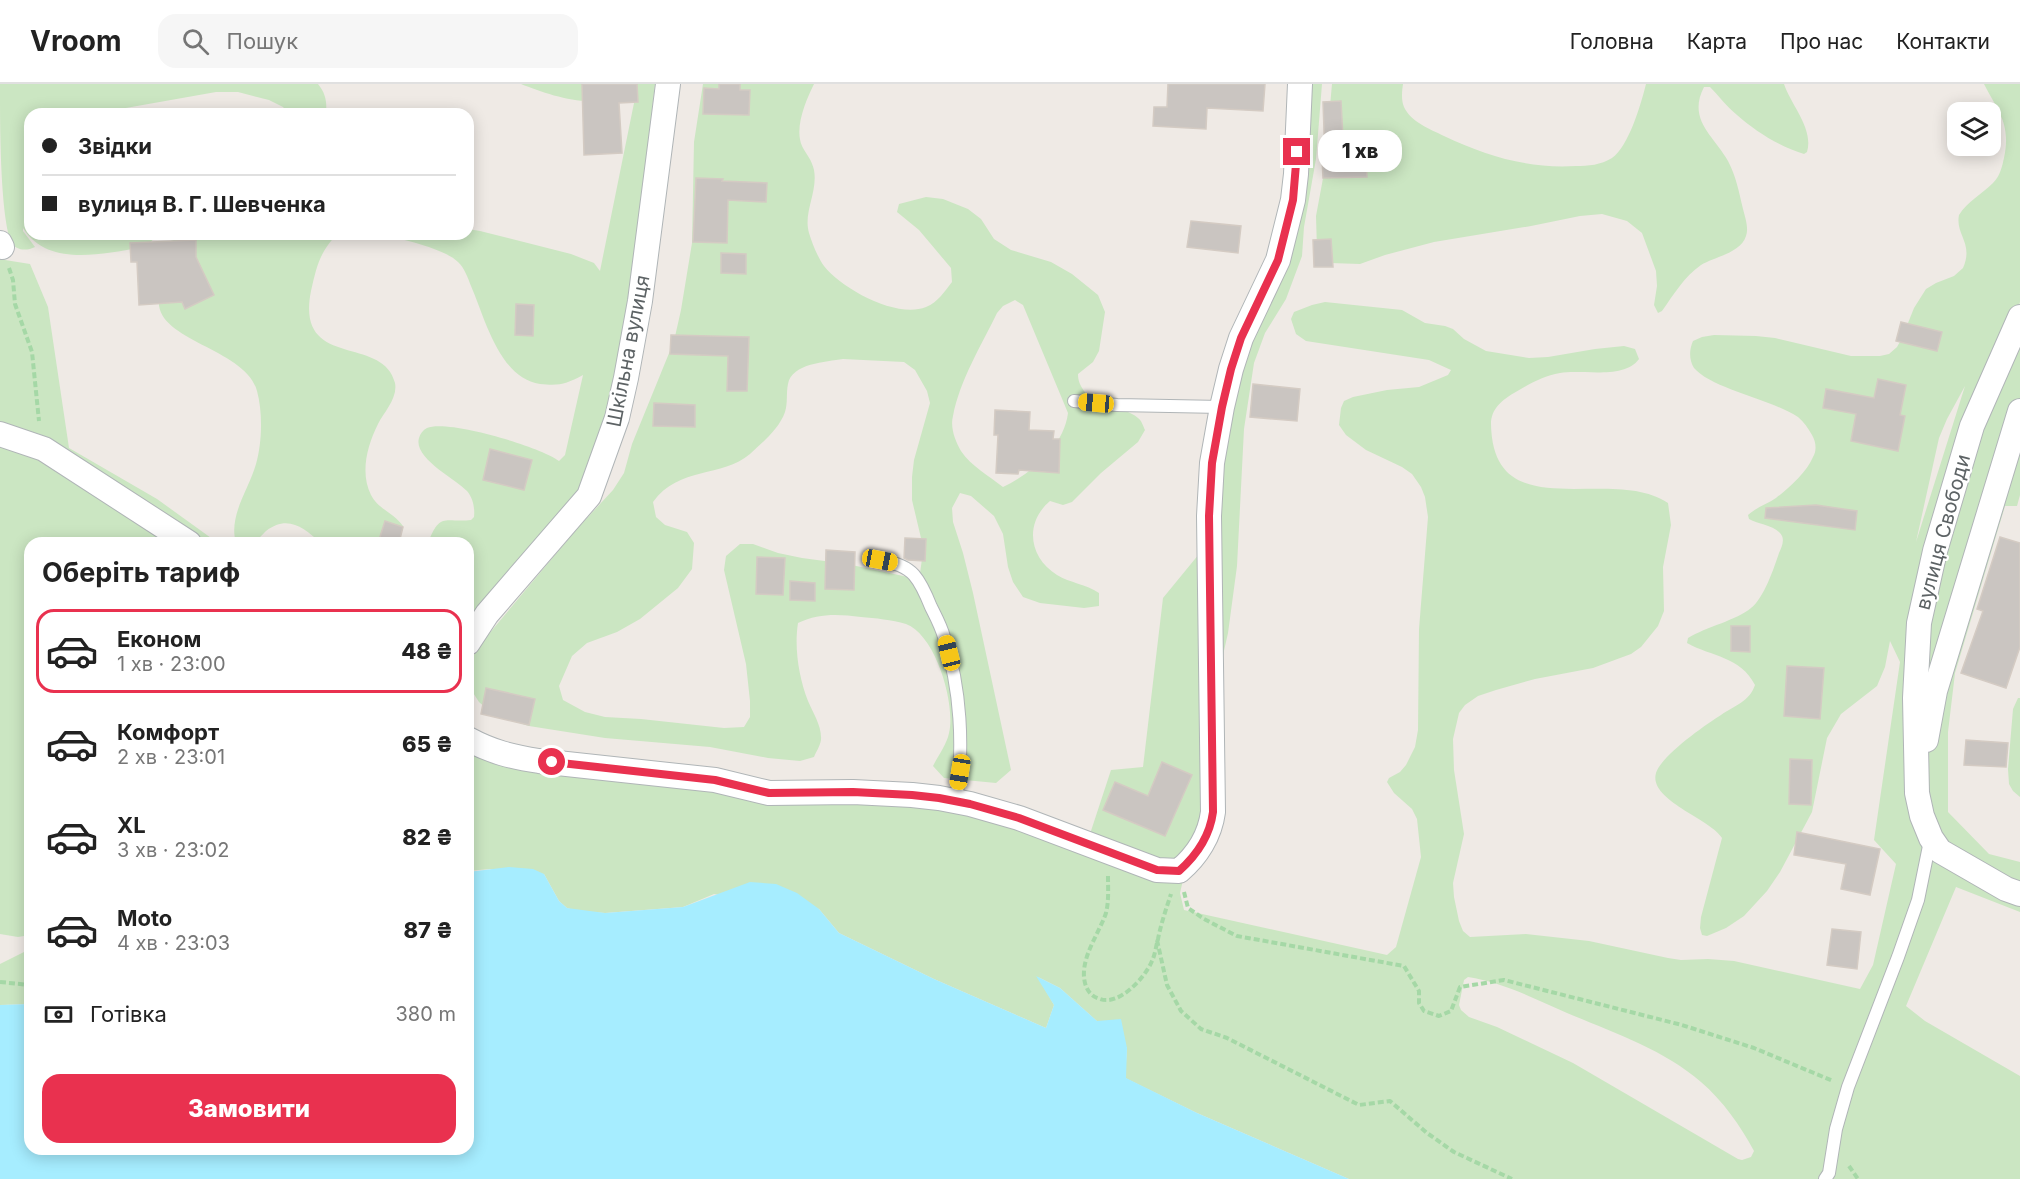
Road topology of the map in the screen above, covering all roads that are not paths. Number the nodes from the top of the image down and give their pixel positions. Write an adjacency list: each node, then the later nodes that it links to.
1 (668, 84): 10 (street, Шкільна вулиця)
2 (1300, 84): 5 (street)
3 (2020, 318): 12 (street, вулиця Свободи)
4 (1074, 401): 5 (lane)
5 (1222, 407): 13 (street)
6 (2020, 411): 12 (street, вулиця Свободи)
7 (0, 434): 8 (street)
8 (180, 537)
9 (880, 560): 13 (lane)
10 (474, 634)
11 (474, 742): 13 (street)
12 (1917, 793): 14 (street, вулиця Свободи)
13 (956, 801)
14 (1931, 838): 15 (street, вулиця Свободи); 16 (lane)
15 (2020, 894)
16 (1825, 1179)

